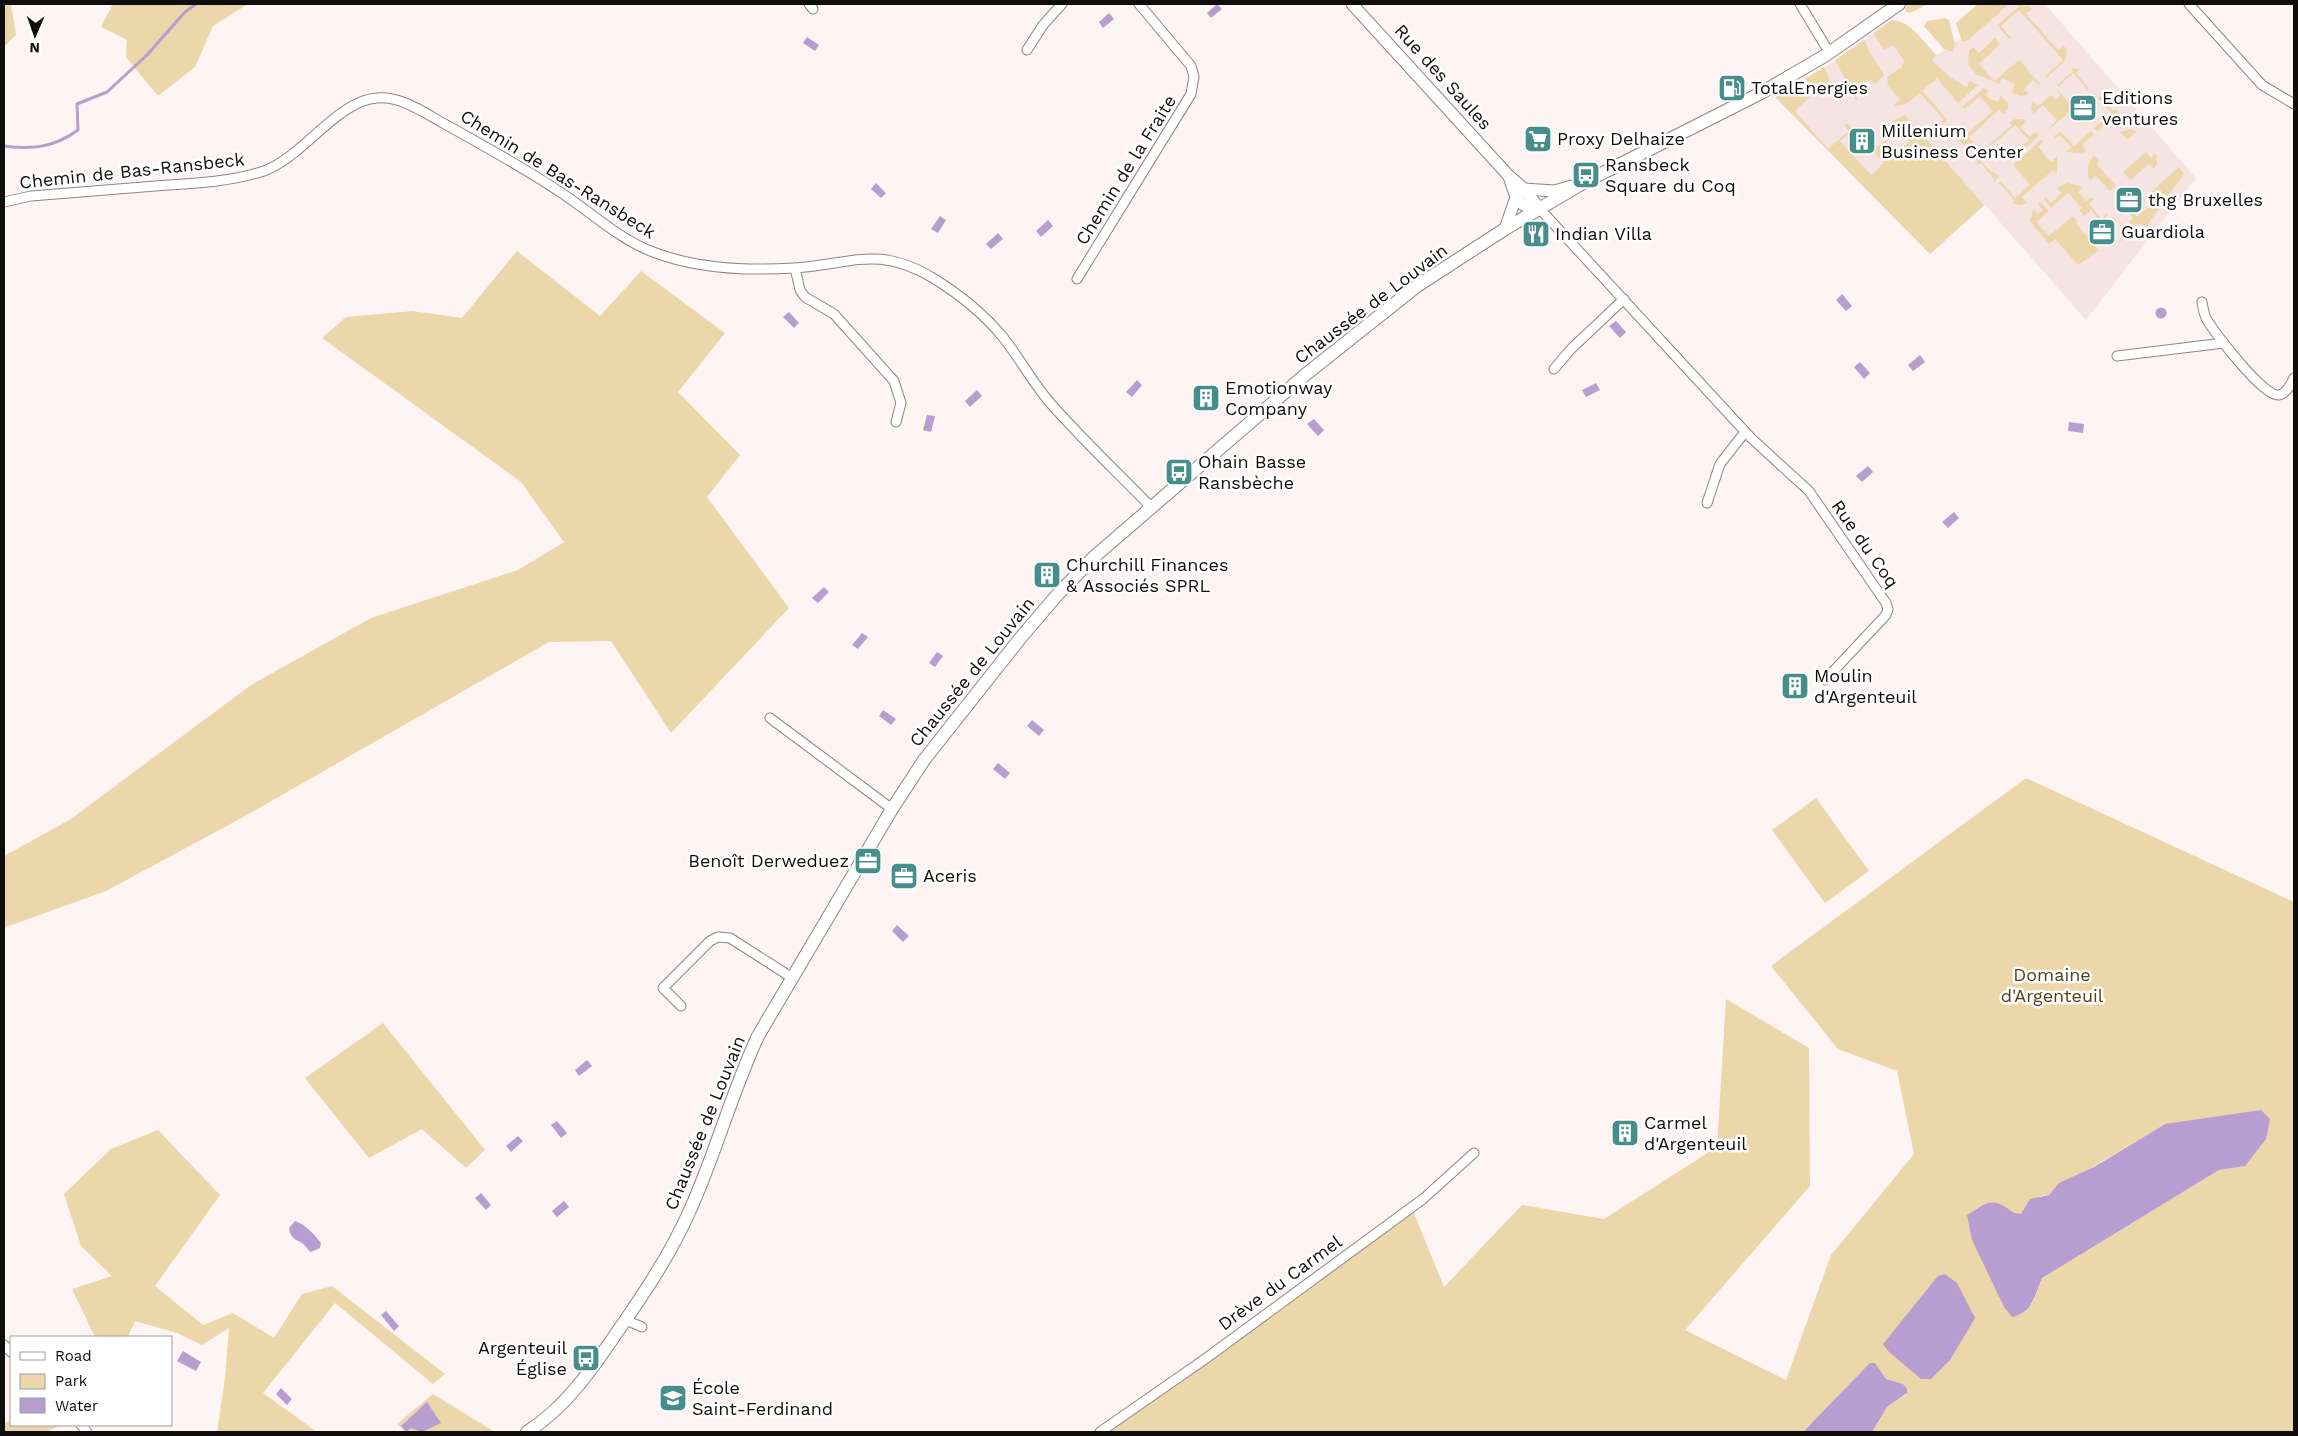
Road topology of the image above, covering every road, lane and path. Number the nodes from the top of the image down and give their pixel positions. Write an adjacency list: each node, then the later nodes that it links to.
1 (1062, 4): 7 (street)
2 (1139, 4): 16 (street, Chemin de la Fraite)
3 (1352, 4): 11 (street, Rue des Saules)
4 (1800, 4): 8 (street)
5 (1899, 4): 8 (main road, Chaussée de Louvain)
6 (2189, 4): 9 (street)
7 (1027, 50)
8 (1829, 52): 10 (main road, Chaussée de Louvain)
9 (2294, 104)
10 (1583, 183): 11 (street); 13 (main road, Chaussée de Louvain)
11 (1520, 193): 13 (street, Rue des Saules); 14 (street)
12 (4, 202): 15 (street, Chemin de Bas-Ransbeck)
13 (1539, 208): 14 (main road, Chaussée de Louvain); 17 (street, Rue du Coq)
14 (1505, 229): 26 (main road, Chaussée de Louvain)
15 (795, 268): 23 (street); 26 (street, Chemin de Bas-Ransbeck)
16 (1077, 279)
17 (1624, 299): 21 (street); 24 (street, Rue du Coq)
18 (2202, 302): 19 (street)
19 (2224, 343): 20 (street); 22 (street)
20 (2117, 356)
21 (1554, 369)
22 (2294, 378)
23 (896, 422)
24 (1745, 432): 25 (street); 27 (street, Rue du Coq)
25 (1707, 503)
26 (1152, 507): 29 (main road, Chaussée de Louvain)
27 (1825, 680)
28 (770, 718): 29 (street)
29 (892, 809): 30 (main road, Chaussée de Louvain)
30 (791, 978): 31 (street); 33 (main road, Chaussée de Louvain)
31 (681, 1006)
32 (1474, 1153): 36 (street, Drève du Carmel)
33 (626, 1320): 34 (street); 35 (main road, Chaussée de Louvain)
34 (642, 1327)
35 (528, 1432)
36 (1100, 1432)

